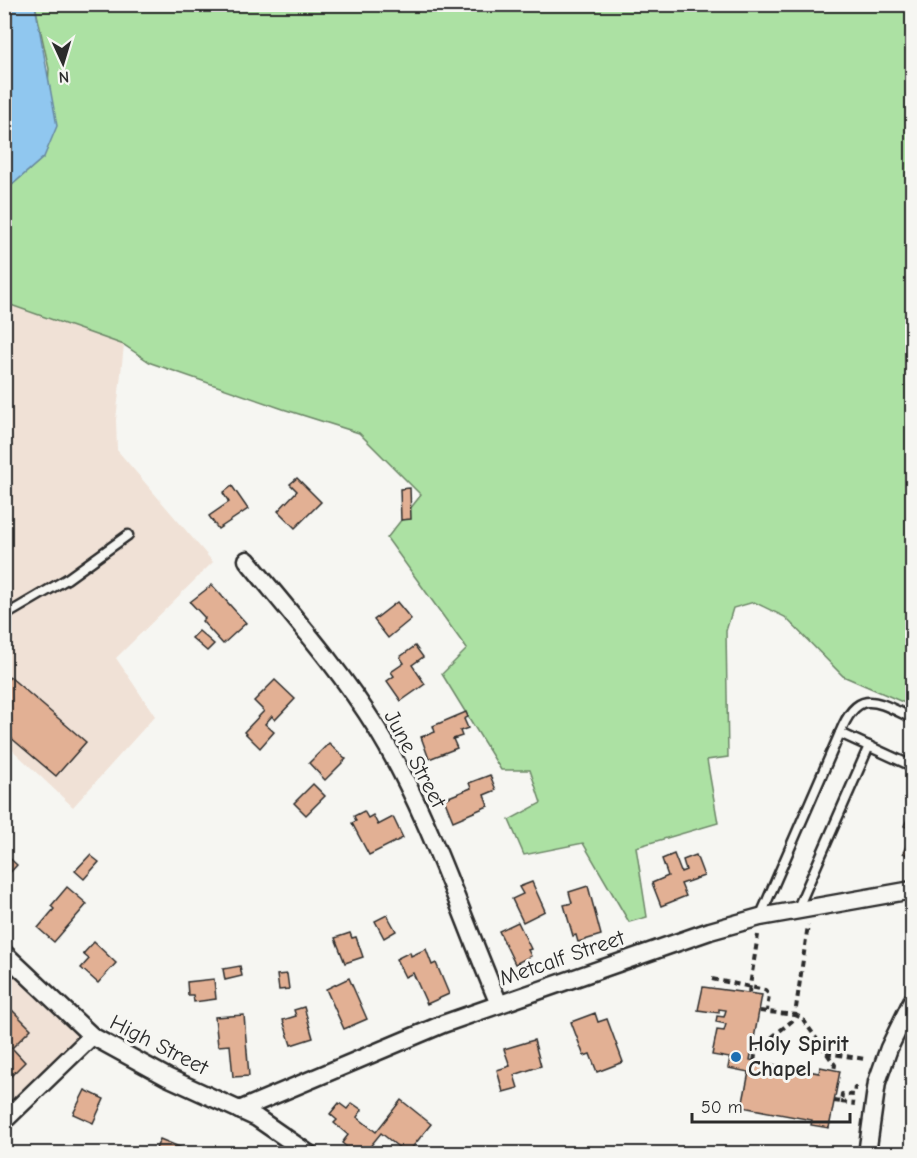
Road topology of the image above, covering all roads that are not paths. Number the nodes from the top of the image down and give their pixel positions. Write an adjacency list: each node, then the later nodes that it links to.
1 (128, 536): 3 (lane)
2 (247, 560): 13 (street, June Street)
3 (4, 616)
4 (912, 718): 5 (lane)
5 (840, 733): 6 (lane); 10 (lane)
6 (869, 746): 7 (lane); 9 (lane)
7 (912, 766)
8 (912, 890): 9 (street, Metcalf Street)
9 (803, 916): 10 (street, Metcalf Street)
10 (759, 924): 13 (street, Metcalf Street)
11 (4, 953): 14 (street, High Street)
12 (912, 1000): 18 (street)
13 (499, 1004): 15 (street, Metcalf Street)
14 (92, 1036): 15 (street, High Street); 16 (street)
15 (239, 1110): 17 (street, High Street)
16 (4, 1121)
17 (309, 1154)
18 (867, 1154)

